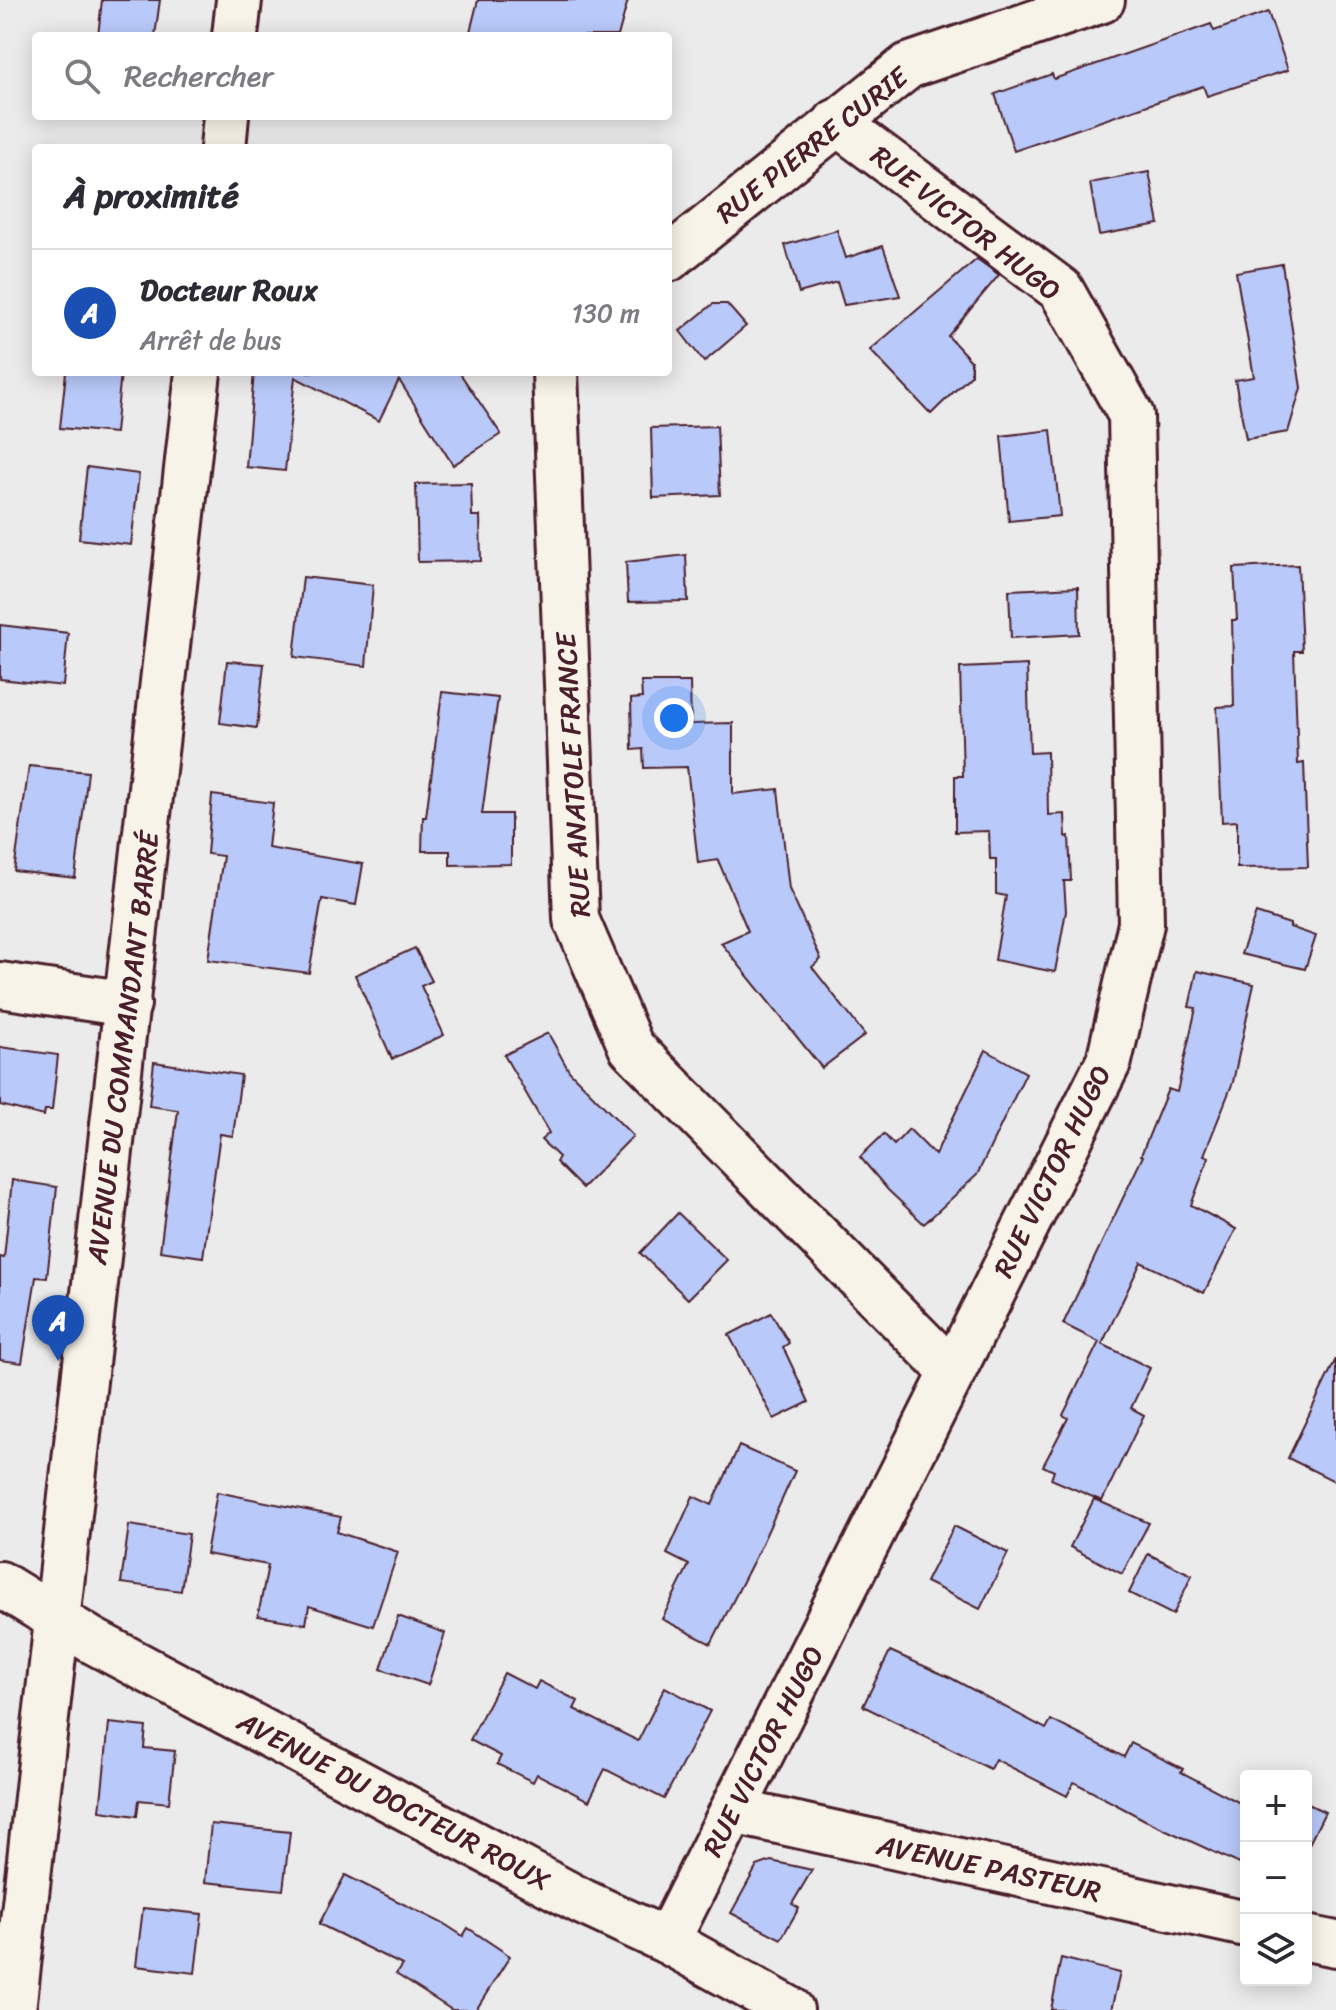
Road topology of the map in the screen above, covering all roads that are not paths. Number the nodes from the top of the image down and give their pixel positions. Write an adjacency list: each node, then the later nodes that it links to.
1 (239, 0): 3 (street)
2 (1102, 0): 5 (street, RUE PIERRE CURIE)
3 (235, 32)
4 (226, 120): 6 (street)
5 (836, 122): 7 (street, RUE PIERRE CURIE); 12 (street, RUE VICTOR HUGO)
6 (223, 144)
7 (672, 256)
8 (198, 376): 11 (street, AVENUE DU COMMANDANT BARRÉ)
9 (555, 376): 12 (street, RUE ANATOLE FRANCE)
10 (0, 985): 11 (street)
11 (128, 1004): 14 (street, AVENUE DU COMMANDANT BARRÉ)
12 (952, 1372): 15 (street, RUE VICTOR HUGO)
13 (0, 1584): 14 (street, AVENUE DU DOCTEUR ROUX)
14 (59, 1619): 18 (street, AVENUE DU DOCTEUR ROUX); 20 (street, AVENUE DU COMMANDANT BARRÉ)
15 (733, 1811): 16 (street, AVENUE PASTEUR); 18 (street, RUE VICTOR HUGO)
16 (1240, 1923)
17 (1312, 1939): 19 (street)
18 (667, 1941): 21 (street, AVENUE DU DOCTEUR ROUX)
19 (1336, 1944)
20 (13, 2010)
21 (791, 2010)

